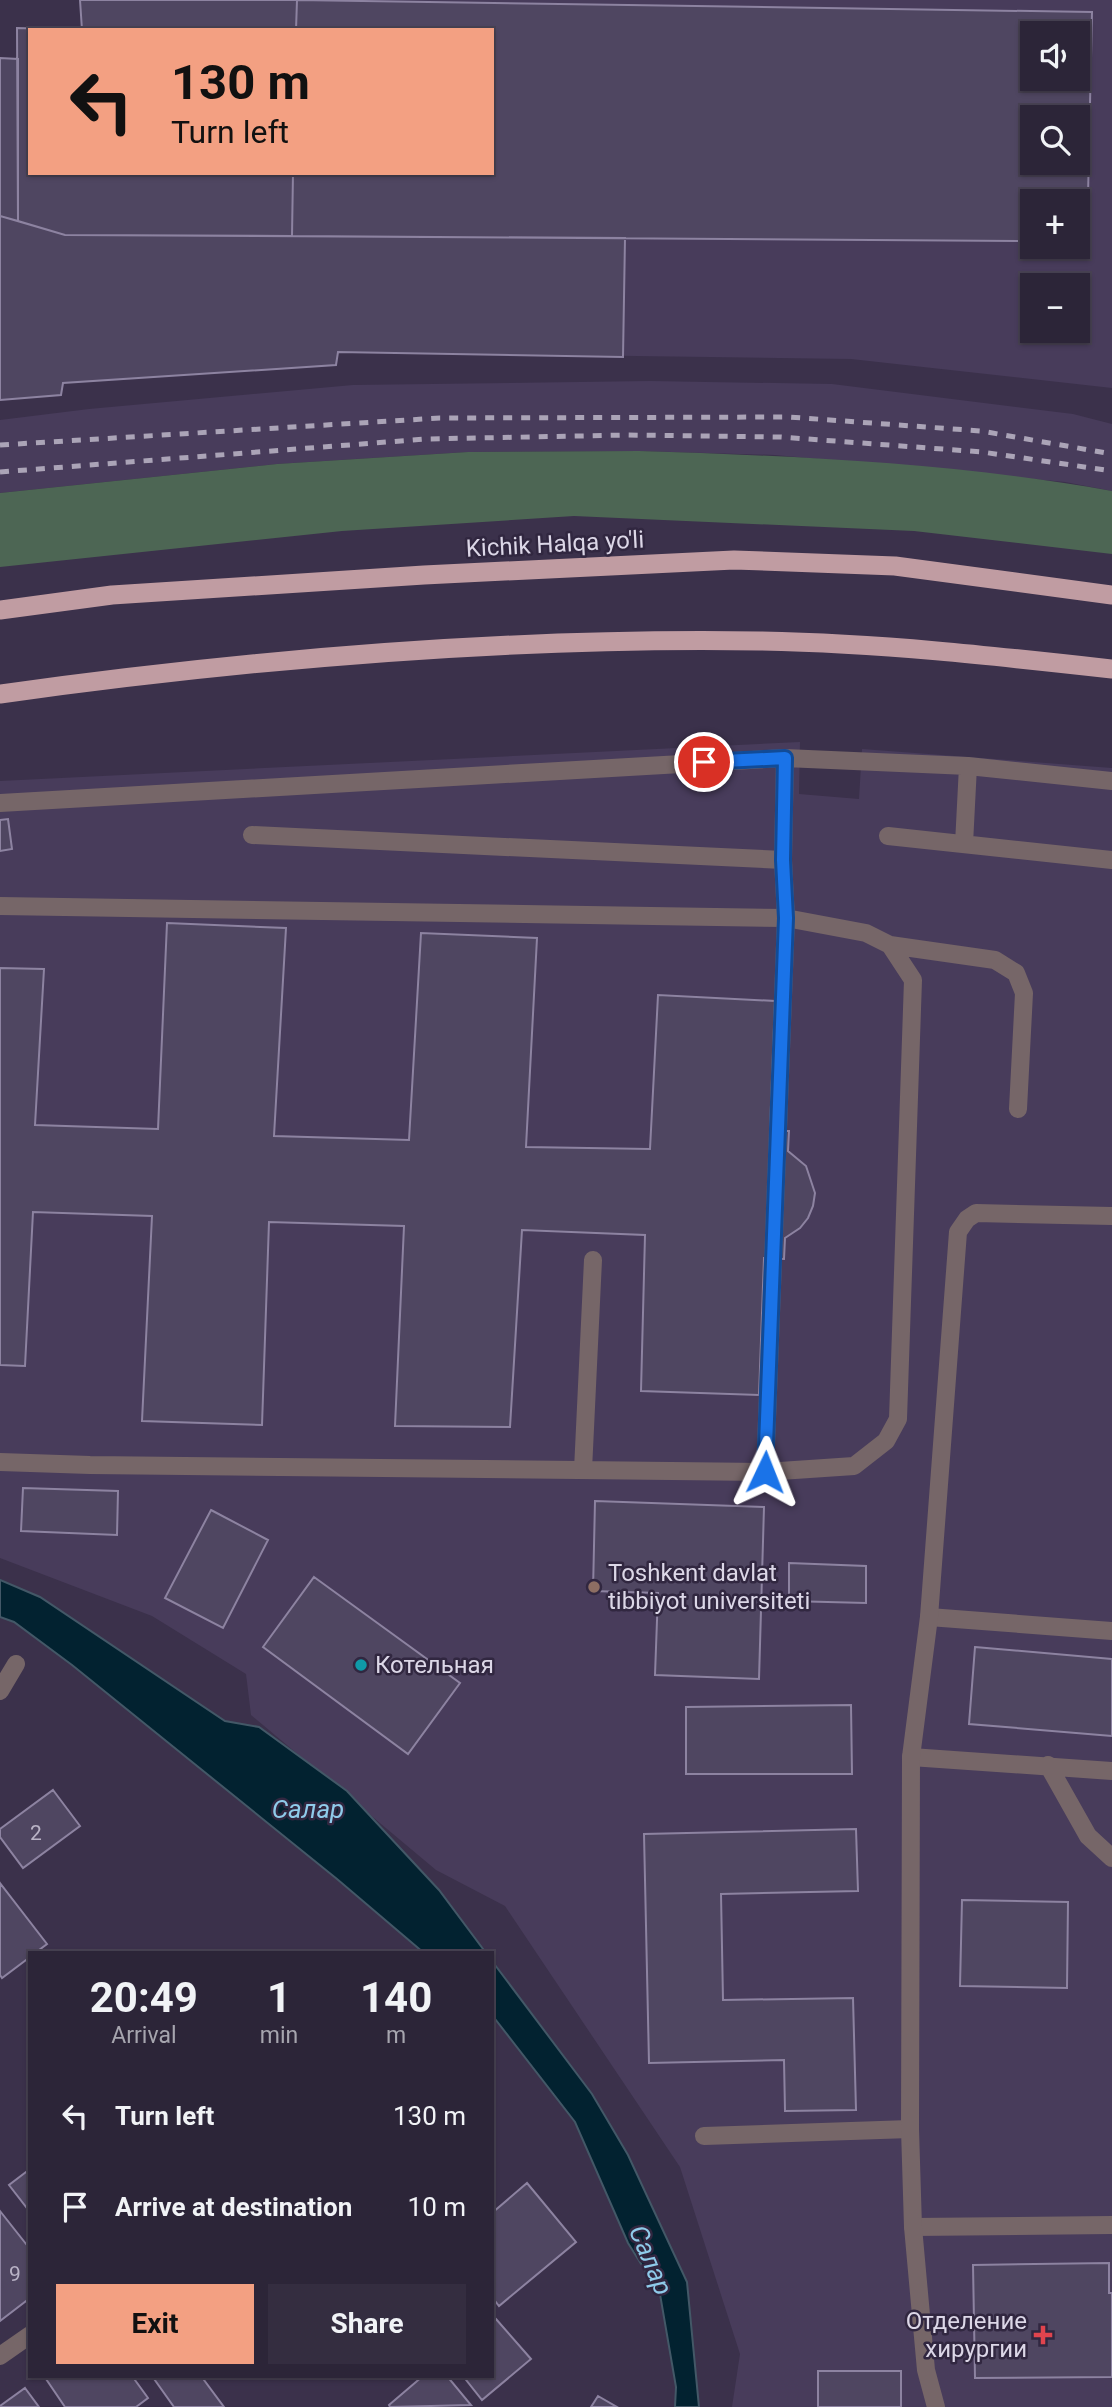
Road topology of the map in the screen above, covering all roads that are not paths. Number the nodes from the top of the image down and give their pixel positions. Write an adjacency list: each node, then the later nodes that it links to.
1 (1112, 595): 2 (highway, Kichik Halqa yo'li)
2 (0, 610)
3 (1112, 669): 4 (highway)
4 (0, 694)
5 (785, 758): 6 (street); 8 (street); 12 (street)
6 (968, 766): 7 (street); 11 (street)
7 (1112, 781)
8 (0, 803)
9 (252, 835): 12 (street)
10 (888, 836): 11 (street)
11 (964, 844): 13 (street)
12 (783, 860): 15 (street)
13 (1112, 860)
14 (0, 906): 15 (street)
15 (786, 918): 16 (street); 22 (street)
16 (890, 945): 17 (street); 22 (street)
17 (1018, 1109)
18 (1112, 1216): 23 (street)
19 (593, 1260): 21 (street)
20 (0, 1462): 21 (street)
21 (583, 1470): 22 (street)
22 (765, 1472)
23 (929, 1617): 24 (street); 27 (street)
24 (1112, 1631)
25 (16, 1664): 26 (street)
26 (0, 1691)
27 (911, 1757): 28 (street); 31 (street)
28 (1048, 1765): 29 (street); 30 (street)
29 (1112, 1771)
30 (1112, 1857)
31 (910, 2129): 32 (street); 34 (street)
32 (704, 2136)
33 (1112, 2225): 34 (street)
34 (913, 2227): 37 (street)
35 (28, 2336): 36 (street)
36 (0, 2356)
37 (936, 2407)

